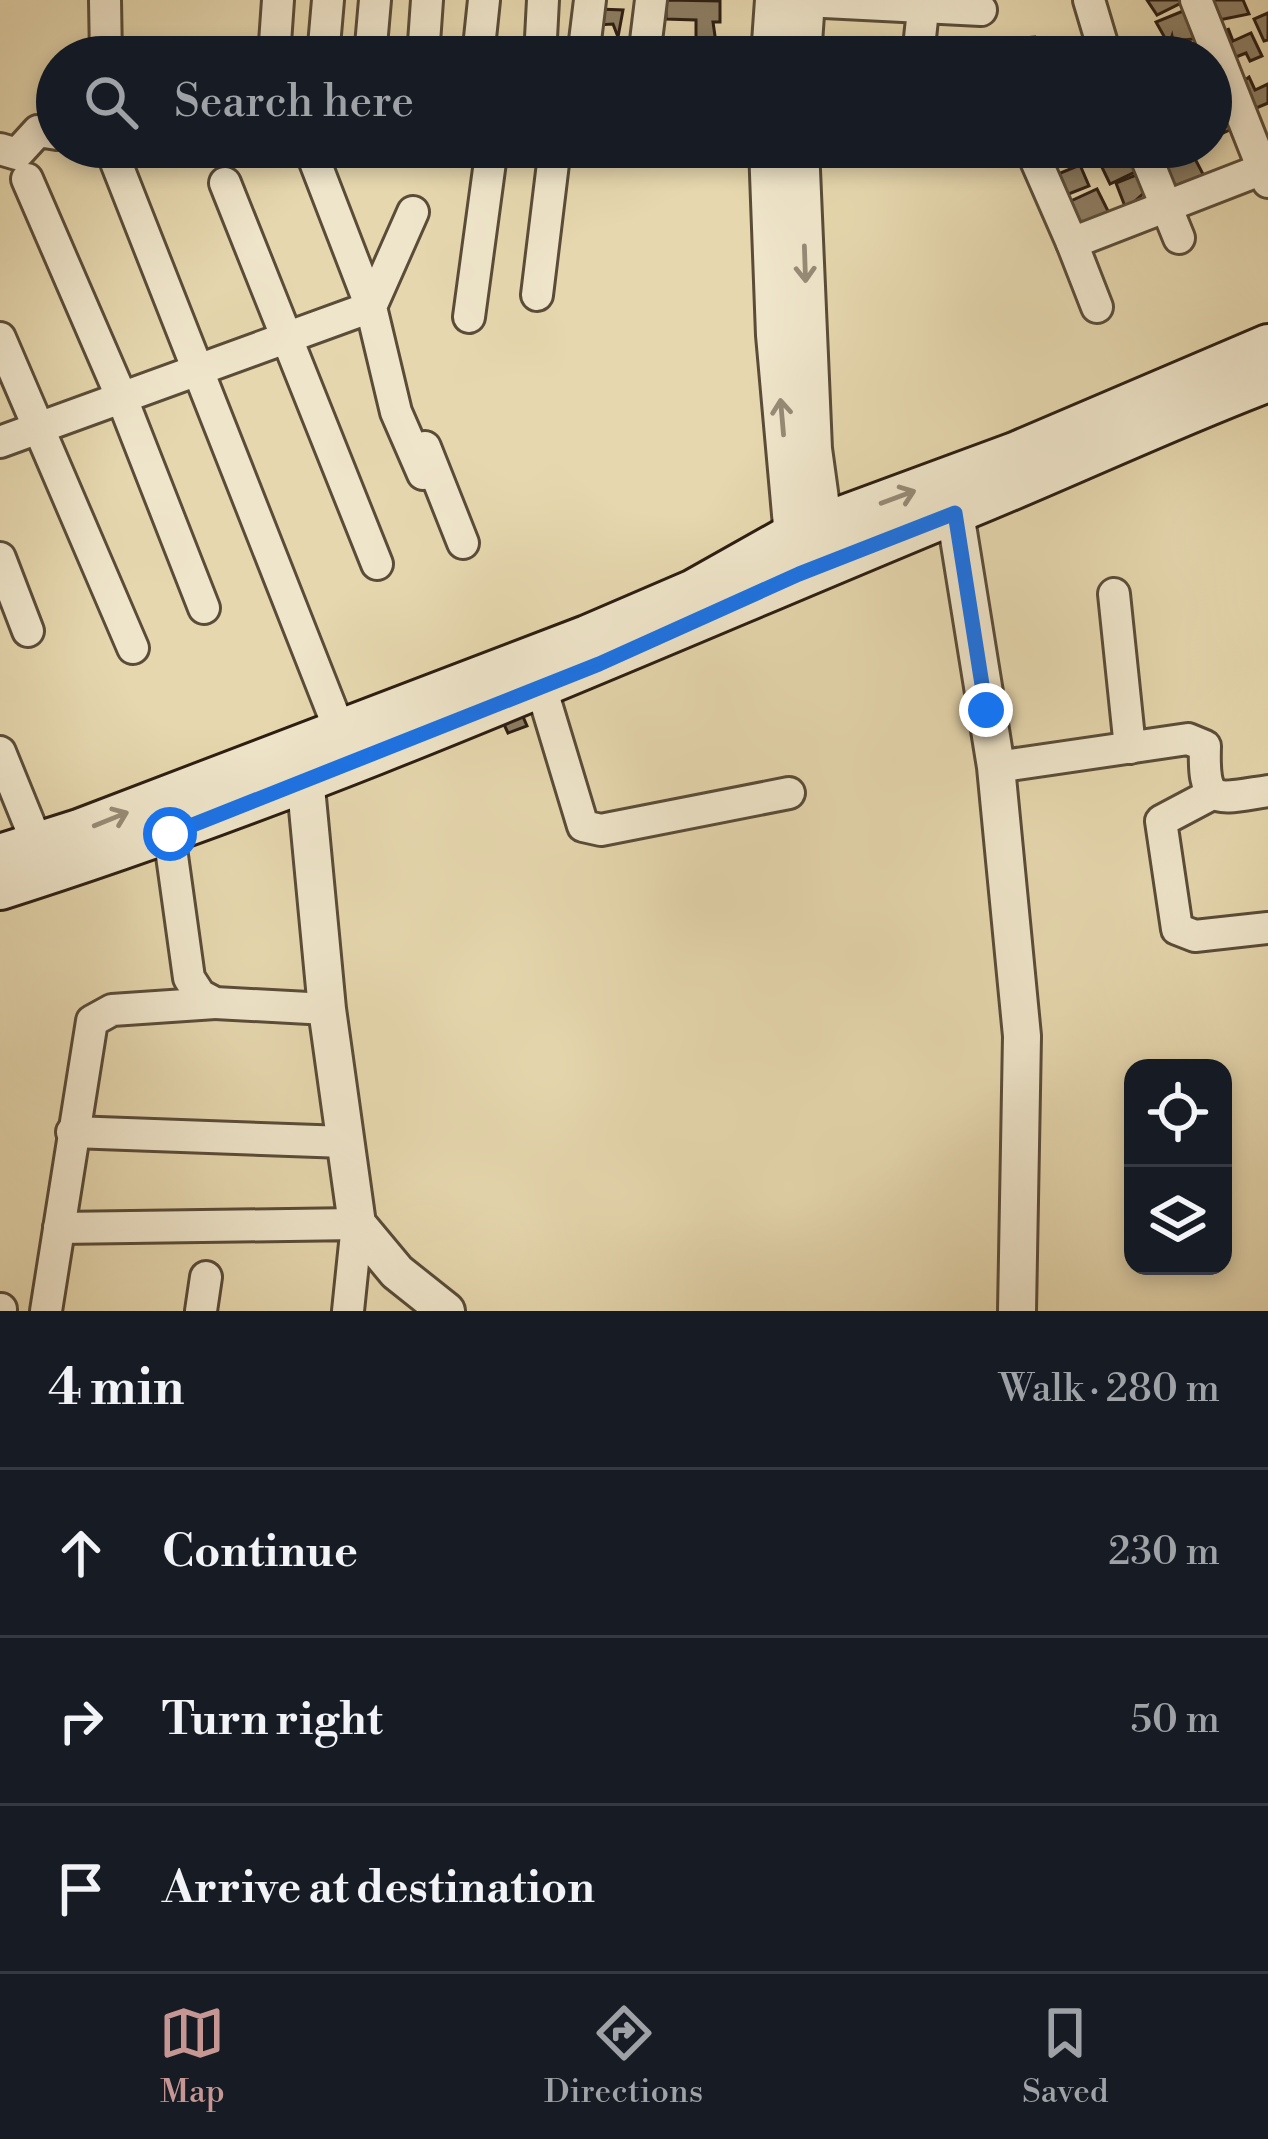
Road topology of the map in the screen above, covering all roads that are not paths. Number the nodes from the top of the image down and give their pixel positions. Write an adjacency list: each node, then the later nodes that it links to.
1 (105, 0): 16 (street)
2 (278, 0): 17 (street)
3 (328, 0): 18 (street)
4 (375, 0): 19 (street)
5 (427, 0): 20 (street)
6 (484, 0): 21 (street)
7 (543, 0): 22 (street)
8 (590, 0): 23 (street)
9 (651, 0): 24 (street)
10 (774, 0): 25 (street)
11 (1086, 0): 28 (street)
12 (1196, 0): 29 (street)
13 (806, 1): 14 (street); 26 (street)
14 (923, 4): 15 (street); 27 (street)
15 (981, 10)
16 (106, 36)
17 (275, 36)
18 (325, 36)
19 (372, 36)
20 (424, 36)
21 (480, 36)
22 (541, 36)
23 (586, 36)
24 (647, 36)
25 (771, 36)
26 (804, 36)
27 (920, 36)
28 (1099, 36)
29 (1211, 36)
30 (1232, 87): 41 (street)
31 (36, 133): 32 (street)
32 (0, 149)
33 (119, 168): 55 (street)
34 (317, 168): 50 (street)
35 (489, 168): 51 (street)
36 (552, 168): 48 (street)
37 (770, 168): 63 (street, one-way to 37)
38 (801, 168): 63 (street, one-way to 63)
39 (1039, 168): 47 (street)
40 (1151, 168): 44 (street)
41 (1267, 172): 44 (street)
42 (27, 179): 57 (street)
43 (225, 183): 53 (street)
44 (1167, 206): 46 (street); 47 (street)
45 (413, 212): 50 (street)
46 (1180, 238)
47 (1072, 243): 49 (street)
48 (537, 296)
49 (1097, 307)
50 (371, 308): 53 (street); 60 (street); 62 (street)
51 (469, 316)
52 (0, 338): 58 (street)
53 (282, 338): 55 (street); 65 (street)
54 (1268, 346): 63 (main road, one-way to 54)
55 (199, 366): 57 (street); 73 (street)
56 (1268, 380): 61 (main road)
57 (121, 396): 58 (street); 67 (street)
58 (37, 428): 59 (street); 69 (street)
59 (0, 442)
60 (423, 474)
61 (955, 513): 63 (main road); 74 (street)
62 (463, 543)
63 (810, 549): 70 (main road); 73 (main road)
64 (0, 558): 68 (street)
65 (377, 564)
66 (1114, 593): 71 (street)
67 (204, 608)
68 (28, 631)
69 (133, 647)
70 (541, 687): 73 (main road); 76 (street)
71 (1130, 748): 74 (street); 77 (street)
72 (0, 752): 79 (street)
73 (315, 752): 78 (main road); 79 (main road, one-way to 73); 83 (street)
74 (996, 767): 93 (street)
75 (1268, 791): 77 (street)
76 (789, 793)
77 (1212, 794): 81 (street)
78 (170, 834): 80 (main road); 82 (street)
79 (18, 850)
80 (0, 888)
81 (1268, 928)
82 (215, 1003): 83 (street); 84 (street)
83 (327, 1009): 85 (street)
84 (72, 1132): 85 (street); 87 (street)
85 (345, 1142): 86 (street)
86 (357, 1224): 87 (street); 89 (street); 92 (street)
87 (58, 1228): 90 (street)
88 (206, 1277): 91 (street)
89 (436, 1307)
90 (46, 1311)
91 (202, 1311)
92 (348, 1311)
93 (1017, 1311)

